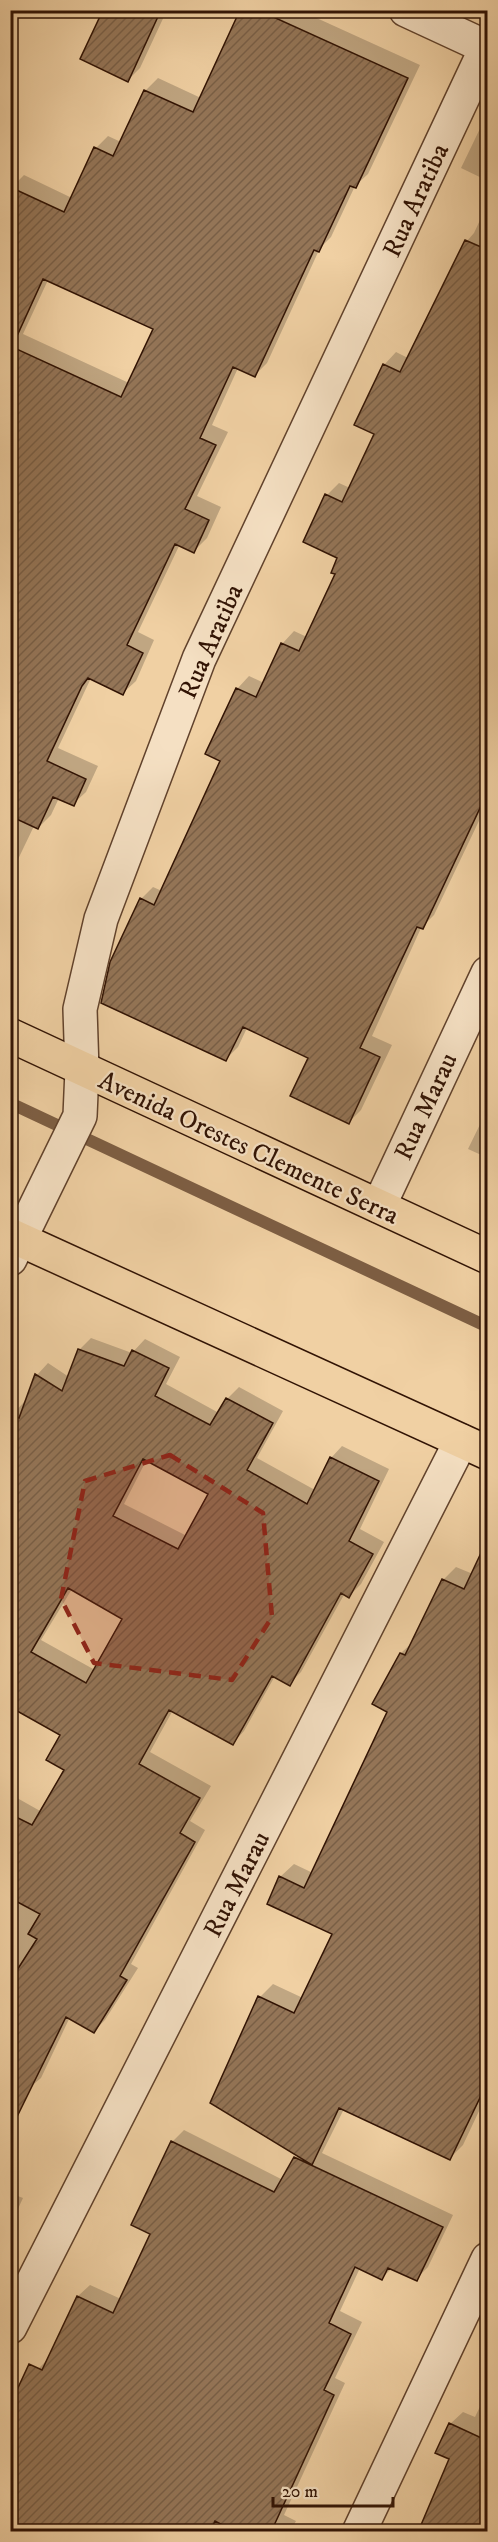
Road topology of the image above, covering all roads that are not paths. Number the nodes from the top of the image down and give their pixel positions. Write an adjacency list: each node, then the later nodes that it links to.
1 (406, 10): 2 (street)
2 (487, 46): 5 (street, Rua Aratiba)
3 (488, 973): 6 (street, Rua Marau)
4 (10, 1035): 5 (main road, Avenida Orestes Clemente Serra)
5 (82, 1070): 6 (main road, Avenida Orestes Clemente Serra); 7 (street, Rua Aratiba)
6 (379, 1206): 8 (main road, Avenida Orestes Clemente Serra)
7 (17, 1237): 9 (main road)
8 (488, 1257)
9 (474, 1447): 11 (street, Rua Marau)
10 (488, 2259): 12 (street)
11 (10, 2327)
12 (359, 2532)

